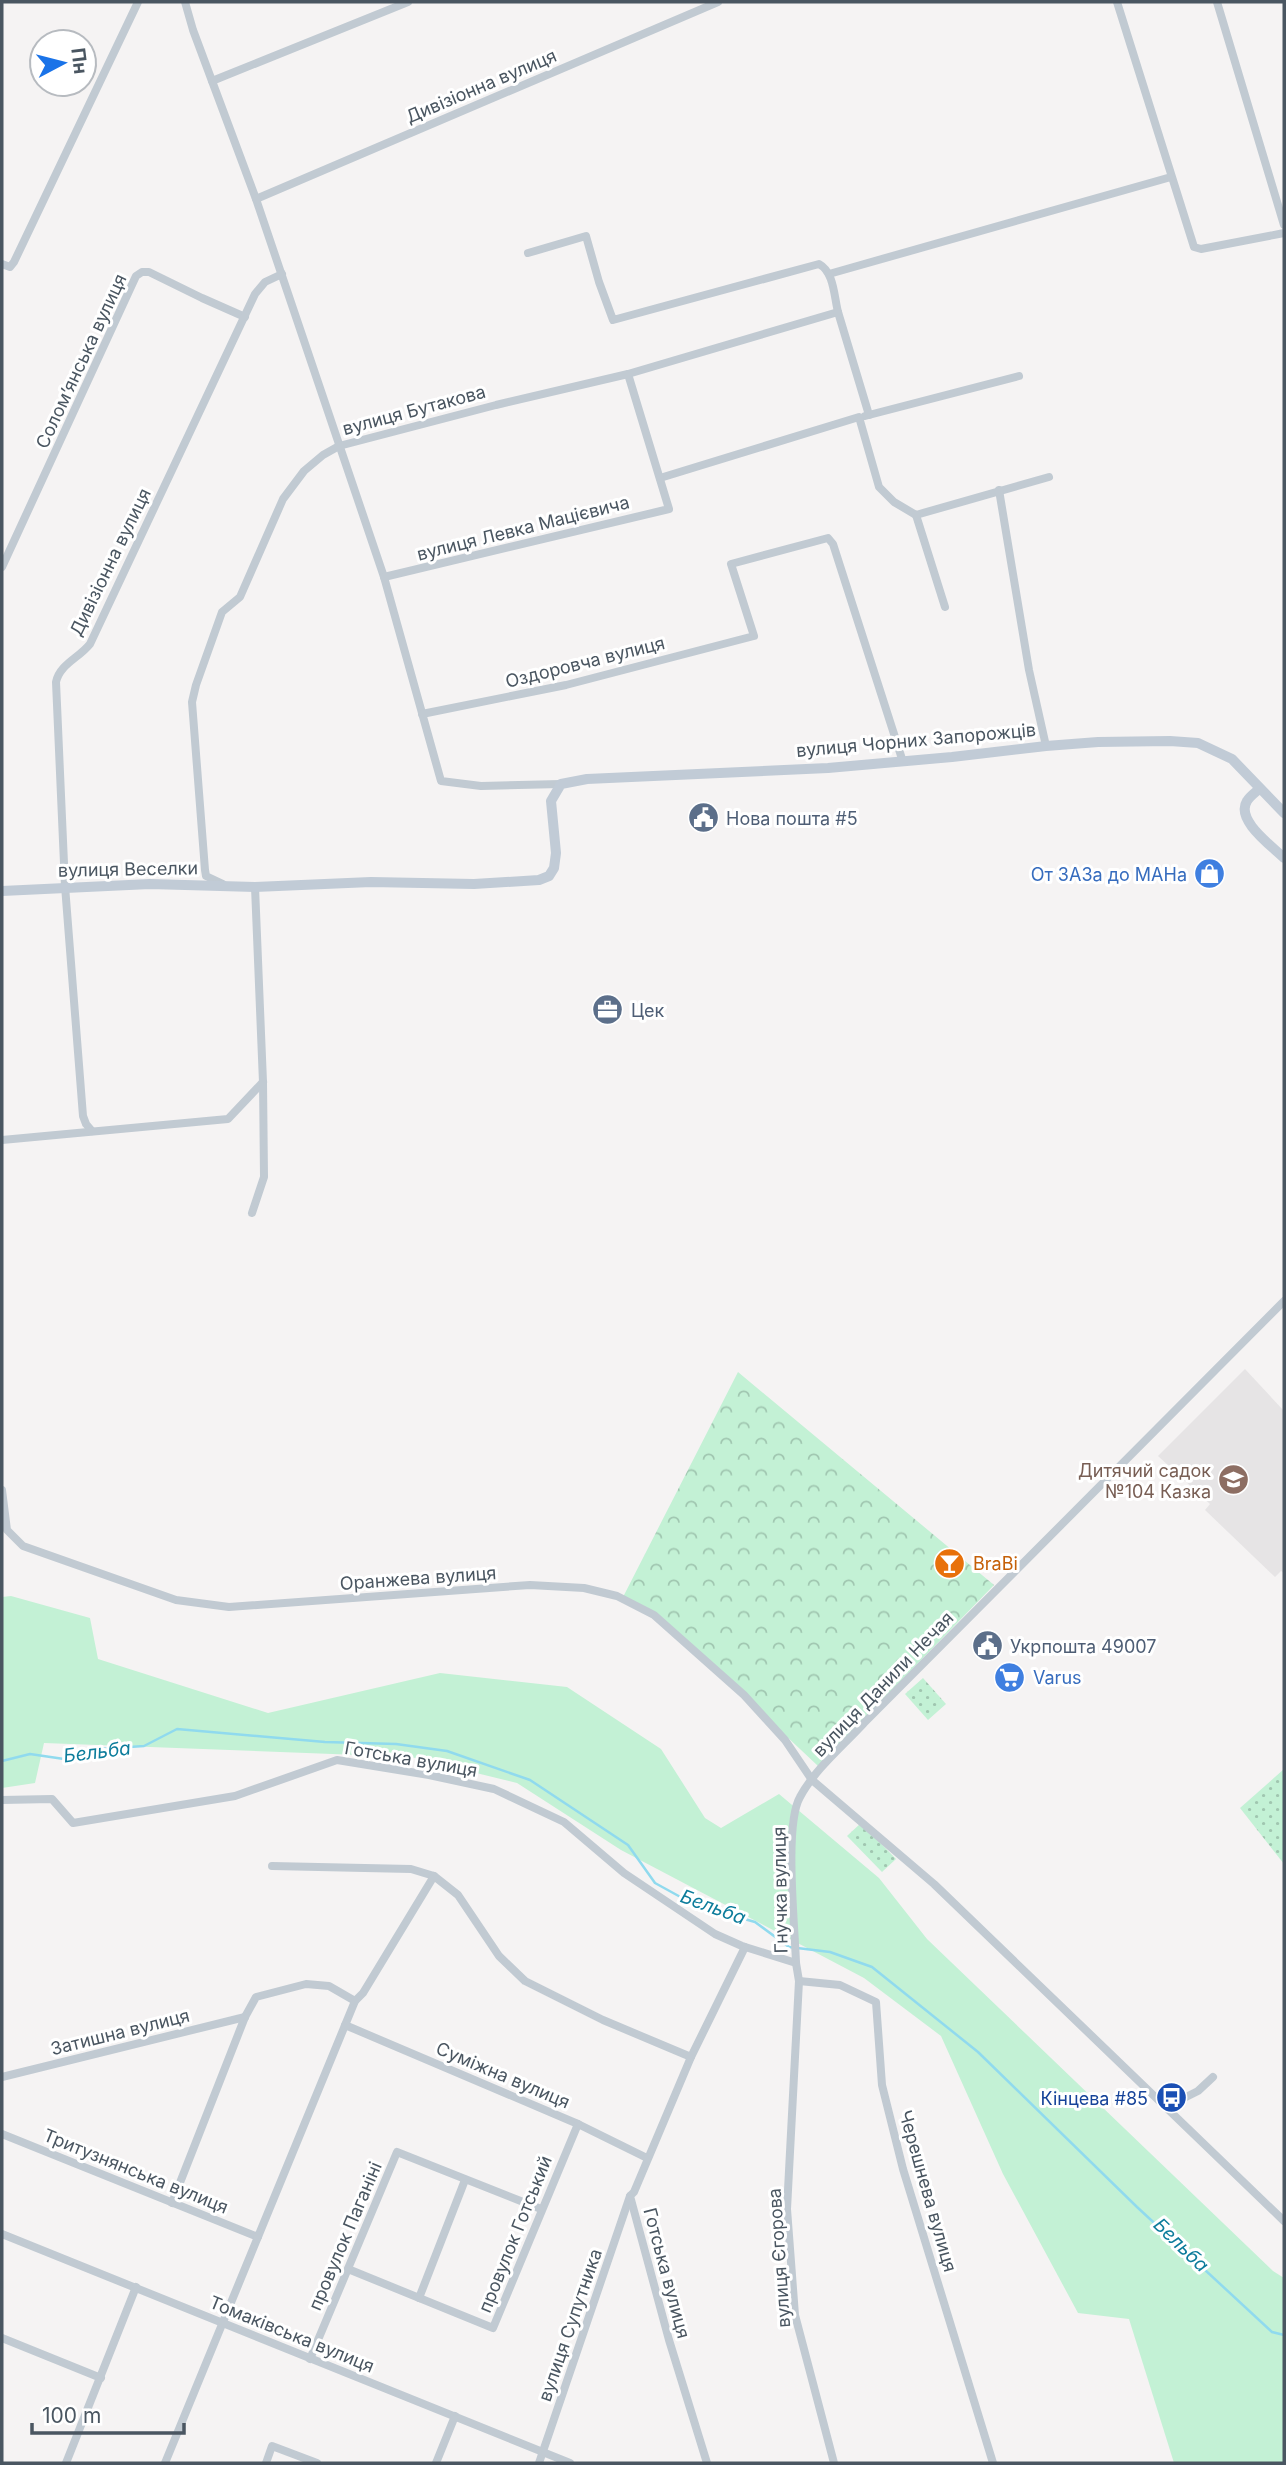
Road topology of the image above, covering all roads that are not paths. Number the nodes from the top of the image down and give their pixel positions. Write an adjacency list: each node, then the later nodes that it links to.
1 (138, 2): 13 (street)
2 (185, 2): 7 (street)
3 (408, 2): 7 (street)
4 (718, 2): 9 (street, Дивізіонна вулиця)
5 (1118, 2): 8 (street)
6 (1217, 2): 10 (street)
7 (212, 81): 9 (street)
8 (1171, 177): 11 (street); 15 (street)
9 (256, 199): 14 (street)
10 (1284, 225)
11 (1284, 233)
12 (528, 253): 15 (street)
13 (2, 264)
14 (282, 274): 17 (street, Дивізіонна вулиця); 22 (street)
15 (829, 274): 16 (street)
16 (838, 312): 18 (street, вулиця Бутакова); 20 (street)
17 (245, 317): 27 (street, Соломʼянська вулиця); 37 (street, Дивізіонна вулиця)
18 (628, 374): 22 (street, вулиця Бутакова); 24 (street)
19 (1019, 376): 20 (street)
20 (869, 415): 21 (street)
21 (859, 417): 24 (street); 26 (street)
22 (339, 446): 28 (street); 38 (street, вулиця Бутакова)
23 (1049, 477): 25 (street)
24 (660, 478): 28 (street, вулиця Левка Мацієвича)
25 (999, 490): 26 (street); 31 (street)
26 (916, 515): 29 (street)
27 (2, 567)
28 (384, 577): 30 (street)
29 (945, 607)
30 (422, 714): 32 (street, Оздоровча вулиця); 33 (street, вулиця Чорних Запорожців)
31 (1046, 746): 32 (street, вулиця Чорних Запорожців); 34 (street, вулиця Чорних Запорожців)
32 (903, 762): 33 (street, вулиця Чорних Запорожців)
33 (561, 784): 39 (street)
34 (1259, 789): 35 (street, вулиця Чорних Запорожців); 36 (street)
35 (1284, 814)
36 (1284, 858)
37 (65, 886): 38 (street, вулиця Веселки); 40 (street, вулиця Веселки); 42 (street, Дивізіонна вулиця)
38 (229, 886): 39 (street, вулиця Веселки)
39 (255, 887): 41 (street)
40 (2, 891)
41 (263, 1082): 42 (street); 44 (street)
42 (92, 1130): 43 (street)
43 (2, 1140)
44 (252, 1213)
45 (1284, 1301): 48 (street, вулиця Данили Нечая)
46 (2, 1490): 47 (street, Оранжева вулиця)
47 (2, 1505): 48 (street, Оранжева вулиця)
48 (812, 1780): 53 (street, Гнучка вулиця); 61 (street, вулиця Данили Нечая)
49 (2, 1800): 52 (street, Готська вулиця)
50 (272, 1866): 51 (street)
51 (434, 1876): 55 (street); 58 (street)
52 (745, 1947): 53 (street, Готська вулиця); 58 (street, Готська вулиця)
53 (796, 1960): 54 (street, вулиця Єгорова)
54 (799, 1981): 89 (street, вулиця Єгорова); 90 (street, Черешнева вулиця)
55 (355, 2001): 56 (street); 57 (street)
56 (245, 2017): 59 (street, Затишна вулиця); 67 (street)
57 (345, 2025): 62 (street, Суміжна вулиця); 71 (street)
58 (691, 2057): 64 (street, Готська вулиця)
59 (2, 2077)
60 (1213, 2077): 61 (street)
61 (1166, 2107): 69 (street, вулиця Данили Нечая)
62 (578, 2124): 64 (street, Суміжна вулиця); 68 (street, провулок Готський)
63 (2, 2134): 67 (street, Тритузнянська вулиця)
64 (647, 2158): 66 (street, Готська вулиця)
65 (466, 2180): 68 (street, провулок Паганіні); 72 (street, провулок Паганіні); 74 (street)
66 (630, 2196): 80 (street, вулиця Супутника); 88 (street, Готська вулиця)
67 (172, 2203): 71 (street, Тритузнянська вулиця)
68 (541, 2209): 74 (street, провулок Готський)
69 (1284, 2221)
70 (2, 2234): 73 (street, Томаківська вулиця)
71 (258, 2237): 75 (street)
72 (348, 2269): 74 (street, провулок Готський); 77 (street, провулок Паганіні)
73 (136, 2287): 75 (street, Томаківська вулиця); 78 (street)
74 (419, 2298)
75 (223, 2324): 77 (street, Томаківська вулиця); 82 (street)
76 (2, 2338): 78 (street)
77 (310, 2359): 79 (street, Томаківська вулиця)
78 (101, 2378): 81 (street)
79 (455, 2416): 80 (street, Томаківська вулиця); 85 (street)
80 (543, 2452): 86 (street, вулиця Супутника); 87 (street, Томаківська вулиця)
81 (66, 2463)
82 (165, 2463)
83 (266, 2463): 84 (street)
84 (317, 2463)
85 (436, 2463)
86 (539, 2463)
87 (570, 2463)
88 (707, 2463)
89 (834, 2463)
90 (993, 2463)

